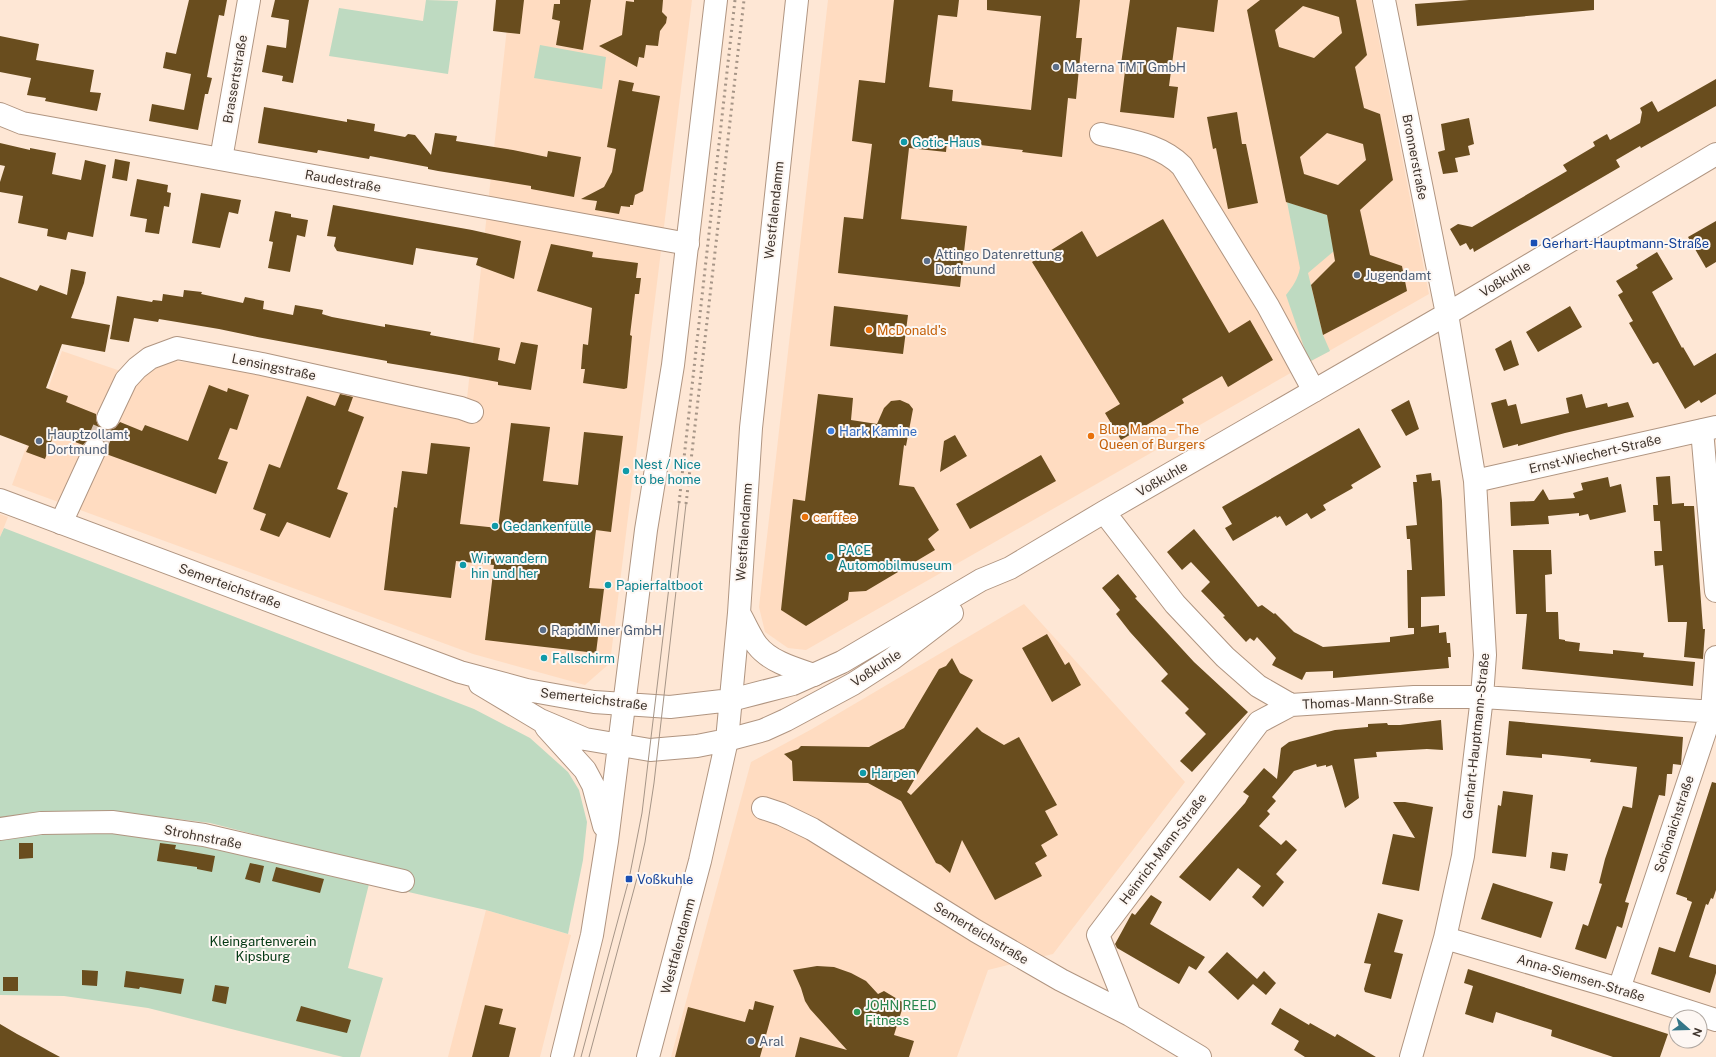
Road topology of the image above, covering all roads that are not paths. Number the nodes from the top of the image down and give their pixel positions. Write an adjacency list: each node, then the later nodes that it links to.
1 (249, 0): 8 (street, Brassertstraße)
2 (716, 0): 9 (street)
3 (796, 0): 22 (street, Westfalendamm)
4 (1384, 0): 10 (street, Bronnerstraße)
5 (0, 114): 8 (street, Raudestraße)
6 (1101, 134): 11 (street)
7 (1716, 154): 10 (street, Voßkuhle)
8 (221, 158): 9 (street, Raudestraße)
9 (688, 244): 28 (street)
10 (1447, 314): 11 (street, Voßkuhle); 16 (street, Gerhart-Hauptmann-Straße)
11 (1314, 390): 18 (street, Voßkuhle)
12 (472, 412): 13 (street, Lensingstraße)
13 (108, 418)
14 (1709, 428): 16 (street, Ernst-Wiechert-Straße); 21 (street)
15 (95, 449): 19 (street)
16 (1475, 481): 26 (street, Gerhart-Hauptmann-Straße)
17 (0, 500): 19 (street, Semerteichstraße)
18 (1104, 512): 20 (street, Voßkuhle); 29 (street, Thomas-Mann-Straße)
19 (61, 523): 24 (street, Semerteichstraße)
20 (1010, 568): 25 (street, Voßkuhle); 32 (street, Voßkuhle)
21 (1716, 591)
22 (739, 613): 25 (street); 27 (street, Westfalendamm)
23 (1716, 657): 30 (street, Schönaichstraße)
24 (460, 672): 28 (street, Semerteichstraße); 31 (street, Semerteichstraße)
25 (814, 675): 27 (street, Voßkuhle)
26 (1482, 697): 29 (street, Thomas-Mann-Straße); 30 (street, Thomas-Mann-Straße); 38 (street, Gerhart-Hauptmann-Straße)
27 (731, 700): 28 (street, Semerteichstraße); 32 (street, Westfalendamm)
28 (624, 704): 33 (street)
29 (1291, 705): 40 (street, Heinrich-Mann-Straße)
30 (1714, 711): 39 (street, Schönaichstraße)
31 (540, 720): 33 (street, Semerteichstraße); 36 (street)
32 (727, 740): 33 (street, Semerteichstraße); 43 (street, Westfalendamm)
33 (619, 746): 36 (street)
34 (763, 808): 40 (street, Semerteichstraße)
35 (0, 829): 37 (street, Strohnstraße)
36 (607, 841): 42 (street)
37 (403, 881)
38 (1445, 938): 39 (street, Anna-Siemsen-Straße); 45 (street, Gerhart-Hauptmann-Straße)
39 (1619, 989): 41 (street, Anna-Siemsen-Straße)
40 (1130, 1015): 44 (street, Semerteichstraße)
41 (1716, 1020)
42 (562, 1057)
43 (648, 1057)
44 (1200, 1057)
45 (1410, 1057)

